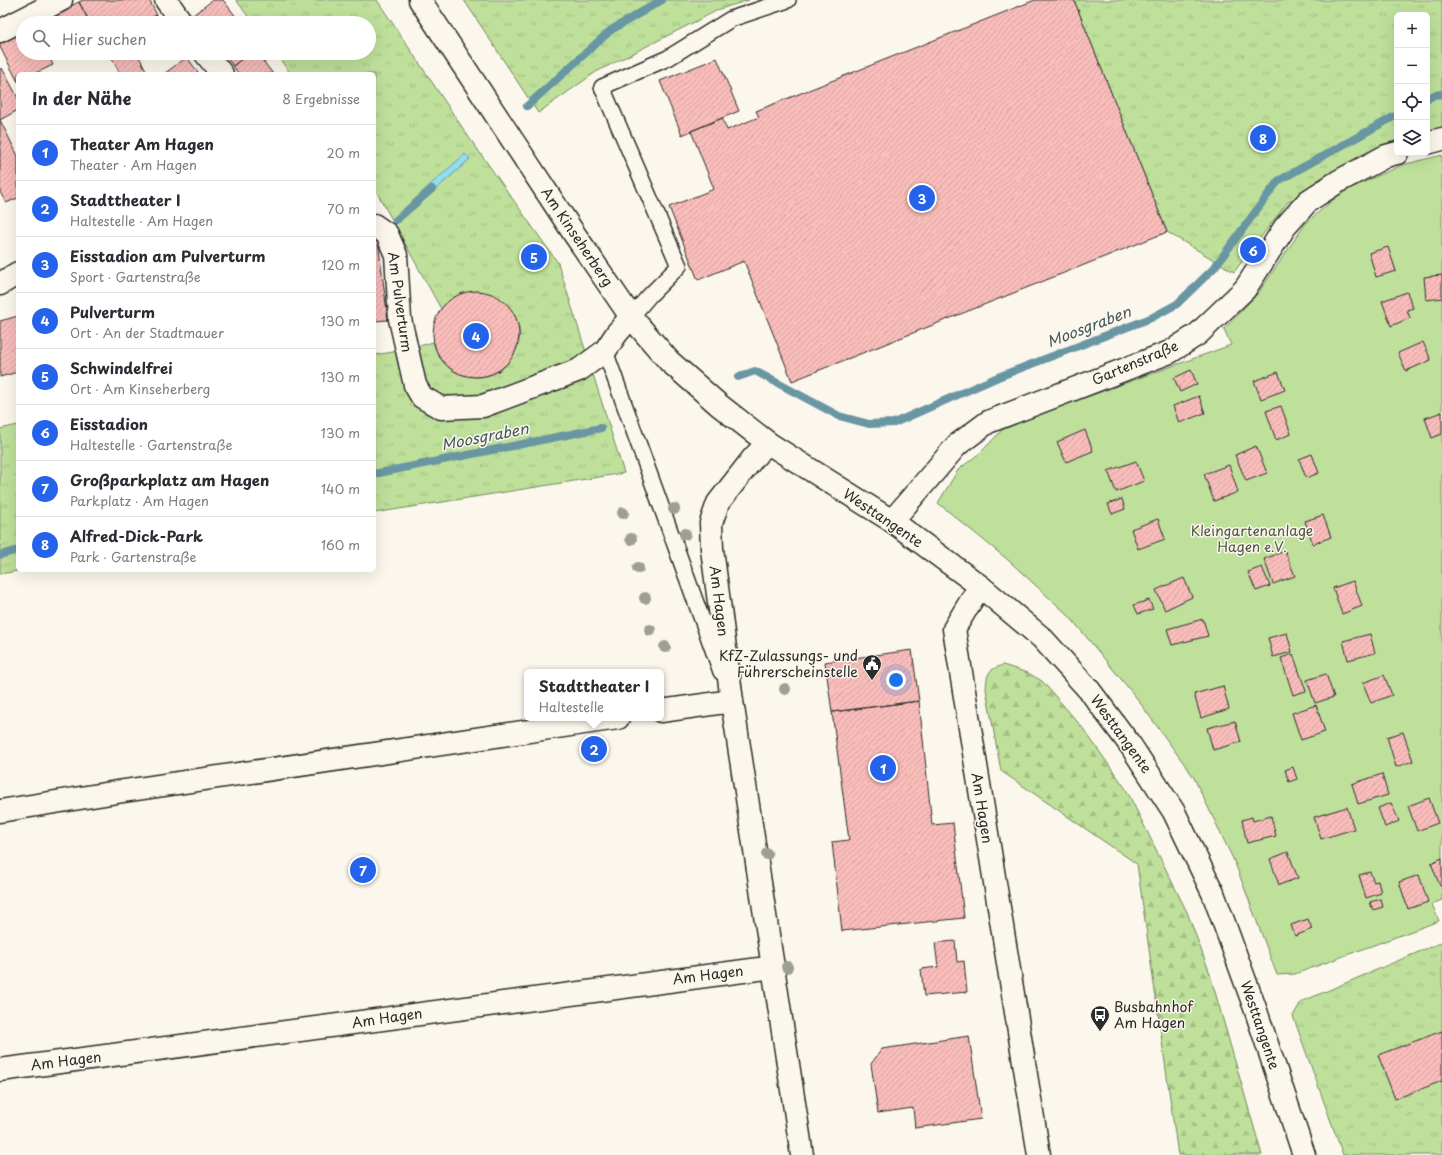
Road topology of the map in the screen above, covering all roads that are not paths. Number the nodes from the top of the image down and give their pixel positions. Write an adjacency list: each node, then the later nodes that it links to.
1 (61, 0): 5 (street)
2 (166, 0): 6 (street)
3 (420, 0): 17 (street, Am Kinseherberg)
4 (788, 0): 17 (lane)
5 (30, 16)
6 (177, 16)
7 (16, 23): 8 (street)
8 (0, 31)
9 (211, 60): 10 (street)
10 (220, 72)
11 (1442, 139): 12 (street)
12 (1430, 142)
13 (1394, 154): 20 (street, Gartenstraße)
14 (376, 226): 18 (street, Am Pulverturm)
15 (16, 273): 16 (street)
16 (0, 284)
17 (631, 317): 18 (street); 19 (street, Am Kinseherberg)
18 (605, 351): 22 (lane)
19 (768, 443): 20 (street, Westtangente); 22 (street, Am Hagen)
20 (892, 522): 21 (street, Westtangente)
21 (980, 586): 29 (street, Am Hagen); 30 (street, Westtangente)
22 (732, 701): 23 (street); 26 (street, Am Hagen)
23 (664, 711)
24 (598, 721): 25 (street)
25 (0, 811)
26 (774, 967): 27 (street, Am Hagen); 28 (street, Am Hagen)
27 (0, 1070)
28 (802, 1155)
29 (1039, 1155)
30 (1304, 1155)

